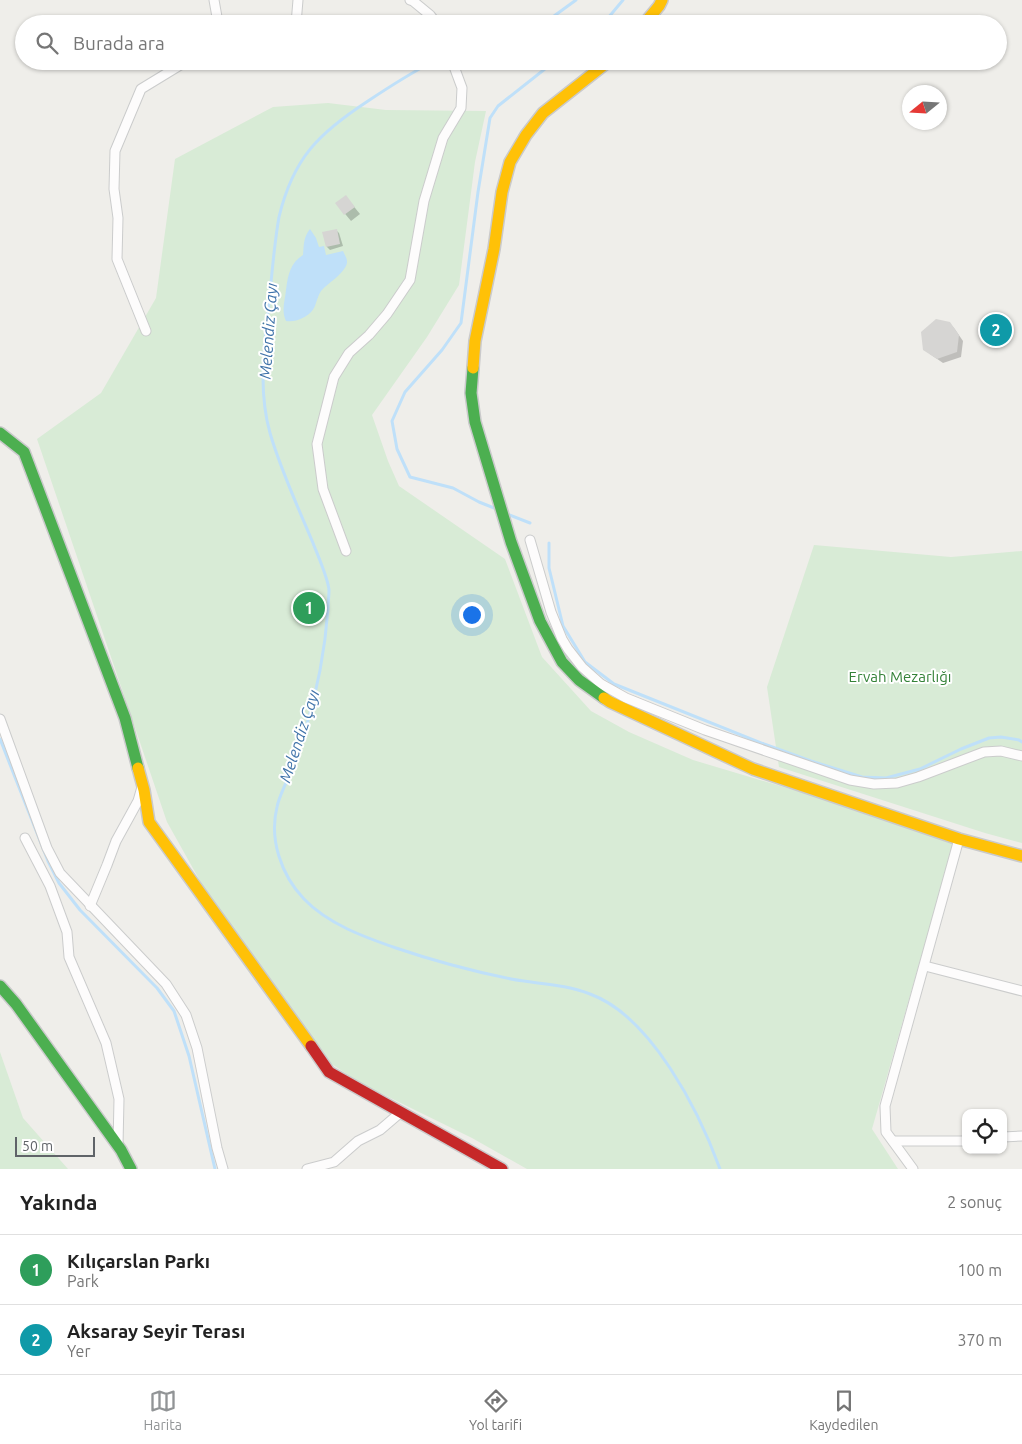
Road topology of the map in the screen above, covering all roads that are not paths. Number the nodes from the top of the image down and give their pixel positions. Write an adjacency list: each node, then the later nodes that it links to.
1 (214, 0): 5 (street)
2 (298, 0): 6 (street)
3 (410, 0): 7 (street)
4 (662, 0): 8 (main road)
5 (217, 15)
6 (297, 15)
7 (430, 15)
8 (652, 15)
9 (172, 70): 12 (street)
10 (455, 70): 15 (street)
11 (598, 70): 20 (main road)
12 (146, 331)
13 (0, 433): 18 (main road)
14 (530, 540): 17 (street)
15 (346, 551)
16 (0, 719): 22 (street)
17 (1022, 756)
18 (143, 786): 22 (street); 26 (main road)
19 (25, 838): 31 (street)
20 (959, 839): 21 (main road); 23 (street)
21 (1022, 856)
22 (90, 906): 33 (street)
23 (925, 966): 25 (street); 29 (street)
24 (0, 986): 31 (main road)
25 (1022, 991)
26 (401, 1112): 34 (street); 35 (main road)
27 (1022, 1136): 28 (street)
28 (1007, 1137)
29 (893, 1141): 30 (street); 36 (street)
30 (962, 1141)
31 (118, 1145): 32 (main road)
32 (131, 1169)
33 (223, 1169)
34 (307, 1169)
35 (502, 1169)
36 (913, 1169)

